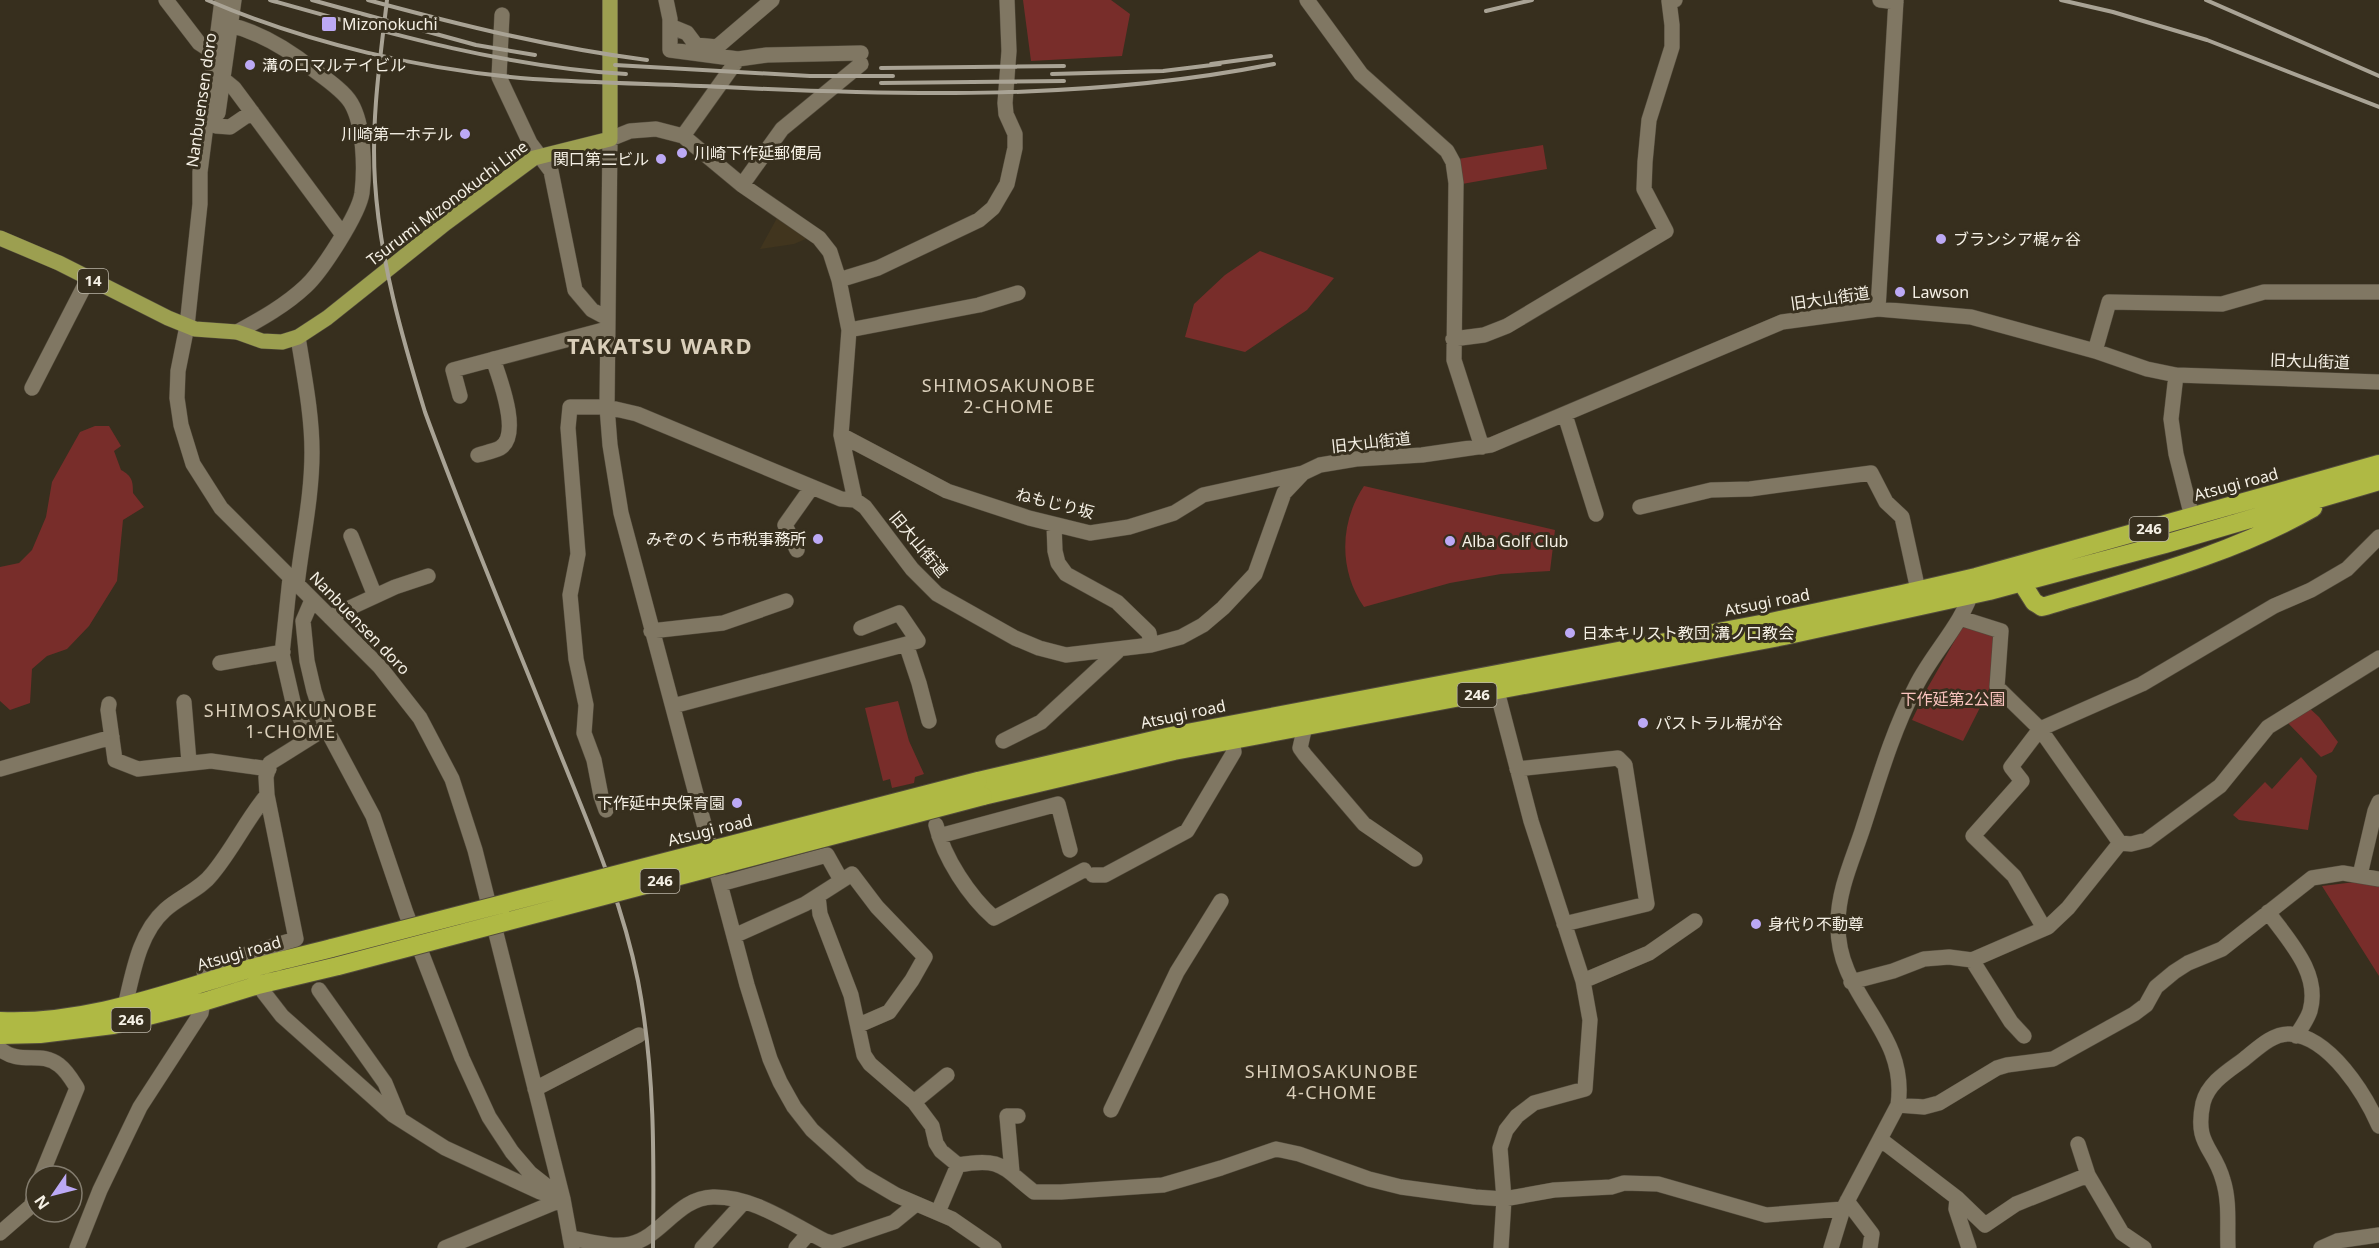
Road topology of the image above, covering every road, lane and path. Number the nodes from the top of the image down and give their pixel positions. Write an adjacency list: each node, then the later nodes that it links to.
1 (166, 0): 15 (street)
2 (222, 0): 15 (street, Nanbuensen doro)
3 (234, 0): 13 (street, Nanbuensen doro)
4 (610, 0): 21 (main road)
5 (666, 0): 14 (street)
6 (772, 0): 14 (street)
7 (1007, 0): 28 (street)
8 (1307, 0): 37 (street)
9 (1675, 0): 37 (street)
10 (1880, 0): 11 (street)
11 (1896, 1): 31 (street)
12 (502, 15): 22 (street)
13 (230, 25): 17 (street, Nanbuensen doro); 25 (street)
14 (670, 26): 16 (street)
15 (216, 54): 24 (street, Nanbuensen doro)
16 (738, 58): 20 (street); 23 (street)
17 (223, 79): 18 (street); 19 (street, Nanbuensen doro)
18 (252, 112): 19 (street); 25 (street)
19 (216, 126): 24 (street, Nanbuensen doro)
20 (683, 136): 21 (street); 23 (street)
21 (610, 139): 22 (main road, Tsurumi Mizonokuchi Line / 14); 32 (street)
22 (539, 155): 32 (street); 36 (main road, Tsurumi Mizonokuchi Line / 14)
23 (742, 185): 28 (street)
24 (200, 204): 33 (street, Nanbuensen doro)
25 (343, 235): 35 (street)
26 (0, 238): 27 (main road, 14)
27 (88, 279): 33 (main road, 14); 42 (street)
28 (838, 280): 34 (street)
29 (2379, 292): 38 (street)
30 (1018, 293): 34 (street)
31 (1878, 309): 38 (street, 旧大山街道); 45 (street, 旧大山街道)
32 (607, 324): 39 (street); 44 (street)
33 (187, 326): 35 (main road, Tsurumi Mizonokuchi Line / 14); 63 (street, Nanbuensen doro)
34 (849, 330): 46 (street)
35 (237, 332): 36 (main road, Tsurumi Mizonokuchi Line / 14)
36 (298, 337): 63 (street)
37 (1453, 339): 47 (street)
38 (2095, 351): 40 (street, 旧大山街道)
39 (493, 358): 43 (street); 48 (street)
40 (2176, 375): 41 (street, 旧大山街道); 57 (street)
41 (2379, 382)
42 (32, 388)
43 (460, 396)
44 (607, 407): 52 (street); 73 (street); 99 (street)
45 (1565, 415): 47 (street, 旧大山街道); 56 (street)
46 (841, 435): 54 (street); 58 (street, ねもじり坂)
47 (1482, 447): 50 (street, 旧大山街道)
48 (478, 455)
49 (2379, 464): 57 (highway, Atsugi road / 246)
50 (1303, 473): 58 (street, ねもじり坂); 75 (street, 旧大山街道)
51 (2379, 481): 53 (highway, Atsugi road / 246)
52 (812, 487): 54 (street); 61 (street)
53 (2341, 492): 64 (highway, Atsugi road / 246); 64 (highway, 246)
54 (855, 500): 76 (street, 旧大山街道)
55 (1640, 507): 66 (street)
56 (1596, 514)
57 (2192, 517): 65 (highway, Atsugi road / 246)
58 (1054, 525): 75 (street)
59 (351, 536): 67 (street)
60 (2379, 537): 87 (street)
61 (797, 550)
62 (428, 576): 67 (street)
63 (294, 582): 68 (street, Nanbuensen doro); 77 (street)
64 (2022, 583): 65 (highway, Atsugi road / 246)
65 (1973, 586): 66 (highway, Atsugi road / 246); 71 (street); 80 (highway, Atsugi road / 246)
66 (1918, 590): 96 (highway, Atsugi road / 246)
67 (375, 596): 70 (street)
68 (312, 600): 70 (street, Nanbuensen doro); 86 (street)
69 (786, 601): 73 (street)
70 (330, 616): 130 (street, Nanbuensen doro)
71 (1960, 618): 87 (street); 118 (street)
72 (861, 628): 74 (street)
73 (651, 631): 83 (street)
74 (906, 644): 83 (street); 84 (street)
75 (1151, 645): 76 (street, 旧大山街道)
76 (1120, 649): 91 (street)
77 (283, 652): 79 (street); 89 (street)
78 (2379, 658): 100 (street)
79 (220, 663)
80 (1497, 691): 85 (highway, Atsugi road / 246); 94 (street)
81 (184, 702): 92 (street)
82 (109, 704): 88 (street)
83 (673, 706): 106 (street)
84 (929, 722)
85 (1305, 726): 90 (highway, Atsugi road / 246); 102 (street)
86 (326, 728): 89 (street); 144 (street)
87 (2040, 729): 100 (street); 112 (street)
88 (112, 737): 92 (street); 95 (street)
89 (309, 738): 93 (street)
90 (1232, 740): 96 (highway, Atsugi road / 246); 101 (street)
91 (1003, 741)
92 (189, 762): 93 (street)
93 (269, 769): 97 (street)
94 (1517, 769): 111 (street); 111 (street)
95 (0, 770)
96 (980, 788): 115 (highway, Atsugi road / 246, bridge); 115 (highway, Atsugi road / 246, bridge)
97 (267, 795): 117 (street); 121 (street)
98 (2379, 802): 103 (street)
99 (606, 810)
100 (2120, 843): 112 (street)
101 (1070, 850)
102 (1415, 859)
103 (2360, 876): 104 (street); 109 (street)
104 (2379, 879)
105 (841, 880): 106 (street); 107 (street); 123 (street)
106 (720, 884): 113 (street)
107 (818, 896): 113 (street); 123 (street)
108 (1221, 901): 133 (street)
109 (2268, 912): 127 (street); 132 (street)
110 (1695, 921): 116 (street)
111 (1564, 924): 116 (street)
112 (2044, 928): 114 (street)
113 (734, 936): 147 (street)
114 (1972, 960): 118 (street); 126 (street)
115 (256, 976): 117 (highway, Atsugi road / 246); 120 (highway, Atsugi road / 246); 135 (street)
116 (1583, 981): 145 (street)
117 (206, 982): 121 (highway, Atsugi road / 246)
118 (1851, 982): 132 (street)
119 (319, 990): 135 (street)
120 (203, 1002): 124 (highway, Atsugi road / 246); 156 (street)
121 (125, 1006): 122 (highway, Atsugi road / 246)
122 (0, 1021)
123 (859, 1025): 131 (street)
124 (0, 1035)
125 (639, 1035): 130 (street)
126 (2025, 1036)
127 (2296, 1036): 136 (street); 166 (street)
128 (0, 1049): 139 (street)
129 (947, 1075): 131 (street)
130 (535, 1089): 144 (street, Nanbuensen doro)
131 (914, 1102): 140 (street)
132 (1898, 1105): 137 (street)
133 (1112, 1110)
134 (1018, 1116): 141 (street)
135 (400, 1120): 144 (street)
136 (2379, 1126)
137 (1880, 1139): 143 (street); 148 (street)
138 (2078, 1144): 142 (street)
139 (46, 1164)
140 (958, 1165): 141 (street); 150 (street)
141 (1012, 1172): 145 (street)
142 (2088, 1175): 143 (street); 165 (street)
143 (1957, 1198): 164 (street)
144 (563, 1199): 154 (street, Nanbuensen doro); 157 (street)
145 (1504, 1199): 148 (street); 161 (street)
146 (744, 1202): 152 (street); 154 (street); 158 (street)
147 (916, 1204): 150 (street); 152 (street)
148 (1845, 1205): 162 (street); 163 (street)
149 (24, 1212): 151 (street)
150 (938, 1212): 160 (street)
151 (0, 1233)
152 (809, 1233): 159 (street)
153 (2379, 1235): 155 (street)
154 (571, 1243)
155 (2359, 1243): 167 (street)
156 (77, 1248)
157 (445, 1248)
158 (702, 1248)
159 (796, 1248)
160 (994, 1248)
161 (1501, 1248)
162 (1831, 1248)
163 (1870, 1248)
164 (1969, 1248)
165 (2144, 1248)
166 (2228, 1248)
167 (2321, 1248)

